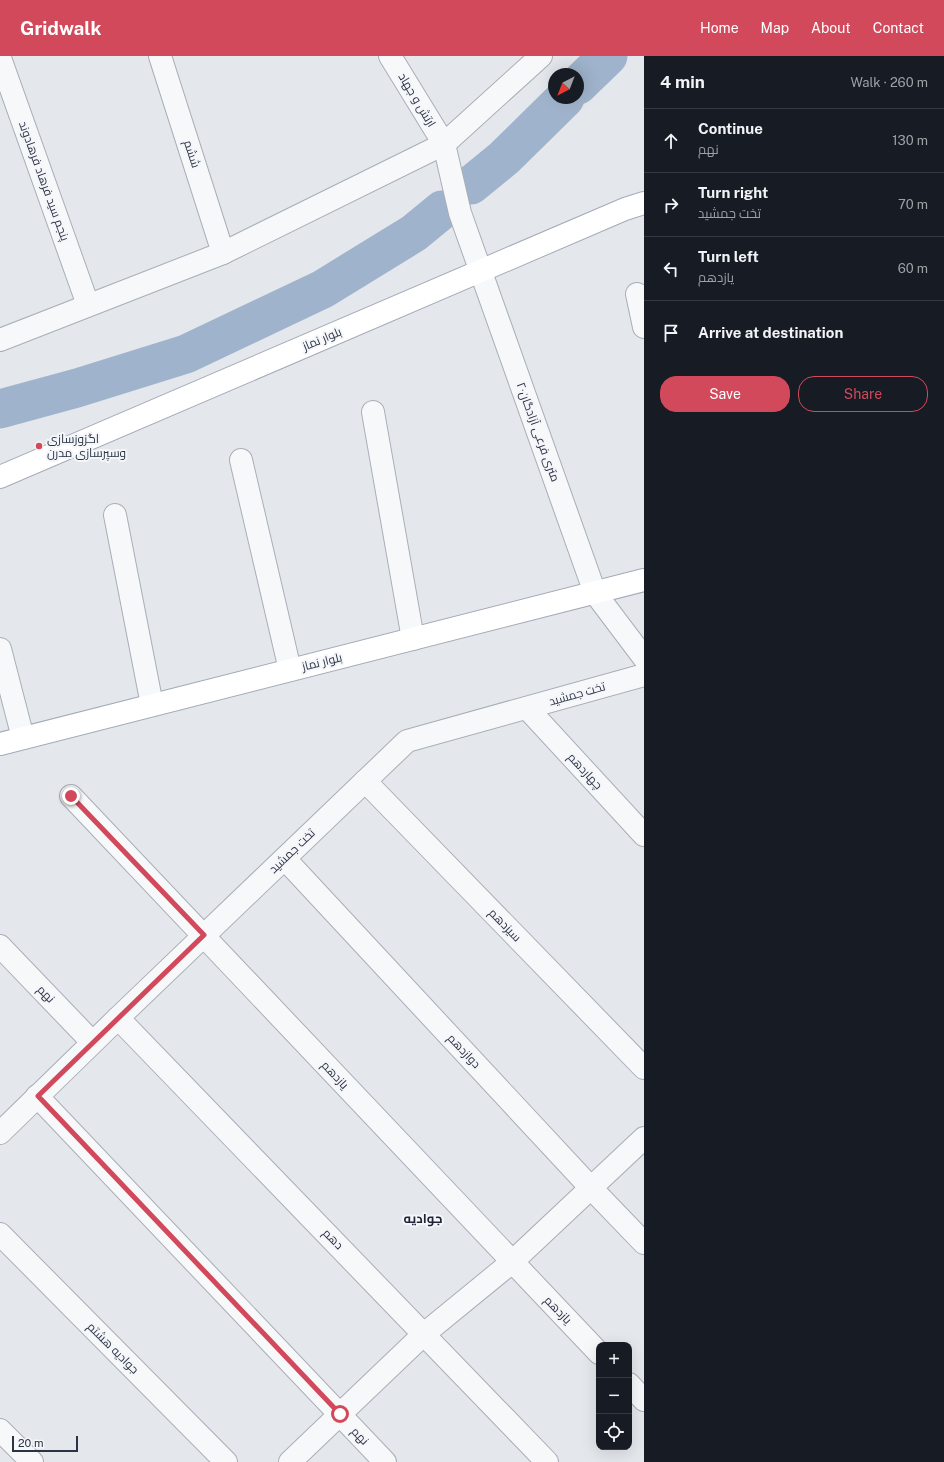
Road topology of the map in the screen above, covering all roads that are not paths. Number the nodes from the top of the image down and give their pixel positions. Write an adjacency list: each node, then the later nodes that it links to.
1 (160, 56): 7 (street, ششم)
2 (390, 56): 5 (street, ارتش و جهاد)
3 (541, 56): 5 (street)
4 (0, 58): 10 (street, پنجم سید فرهاد فرهادوند)
5 (444, 144): 7 (street); 8 (street, ارتش و جهاد)
6 (644, 203): 8 (main road, بلوار نماز)
7 (223, 253): 10 (street)
8 (481, 271): 15 (main road, بلوار نماز); 18 (street, ۲۰متری فرعی آزادگان)
9 (637, 294): 11 (street)
10 (88, 305): 12 (street)
11 (644, 327)
12 (0, 340)
13 (373, 412): 19 (street)
14 (241, 460): 22 (street)
15 (0, 477)
16 (115, 515): 24 (street)
17 (644, 580): 18 (main road, بلوار نماز)
18 (595, 592): 19 (main road, بلوار نماز); 21 (street)
19 (413, 639): 22 (main road, بلوار نماز)
20 (0, 649): 26 (street)
21 (644, 658)
22 (290, 670): 24 (main road, بلوار نماز)
23 (644, 675): 25 (street, تخت جمشید)
24 (152, 705): 26 (main road, بلوار نماز)
25 (527, 708): 28 (street, تخت جمشید); 30 (street, چهاردهم)
26 (23, 738): 27 (main road, بلوار نماز)
27 (0, 744)
28 (365, 781): 31 (street, تخت جمشید); 36 (street, سیزدهم)
29 (71, 796): 32 (street, یازدهم)
30 (644, 835)
31 (285, 858): 32 (street, تخت جمشید); 40 (street, دوازدهم)
32 (204, 935): 34 (street, تخت جمشید); 43 (street, یازدهم)
33 (0, 946): 35 (street, نهم)
34 (118, 1018): 35 (street, تخت جمشید); 44 (street, دهم)
35 (92, 1042): 37 (street, تخت جمشید)
36 (644, 1068)
37 (38, 1096): 38 (street, تخت جمشید); 48 (street, نهم)
38 (0, 1133)
39 (644, 1138): 40 (street)
40 (591, 1188): 42 (street, دوازدهم); 43 (street)
41 (0, 1234): 51 (street, جوادیه هشتم)
42 (644, 1242)
43 (512, 1262): 44 (street); 45 (street, یازدهم)
44 (424, 1334): 48 (street); 54 (street, دهم)
45 (596, 1350)
46 (632, 1387): 47 (street)
47 (644, 1400)
48 (340, 1414): 52 (street); 53 (street, نهم)
49 (0, 1430): 50 (street)
50 (32, 1462)
51 (226, 1462)
52 (290, 1462)
53 (385, 1462)
54 (547, 1462)

